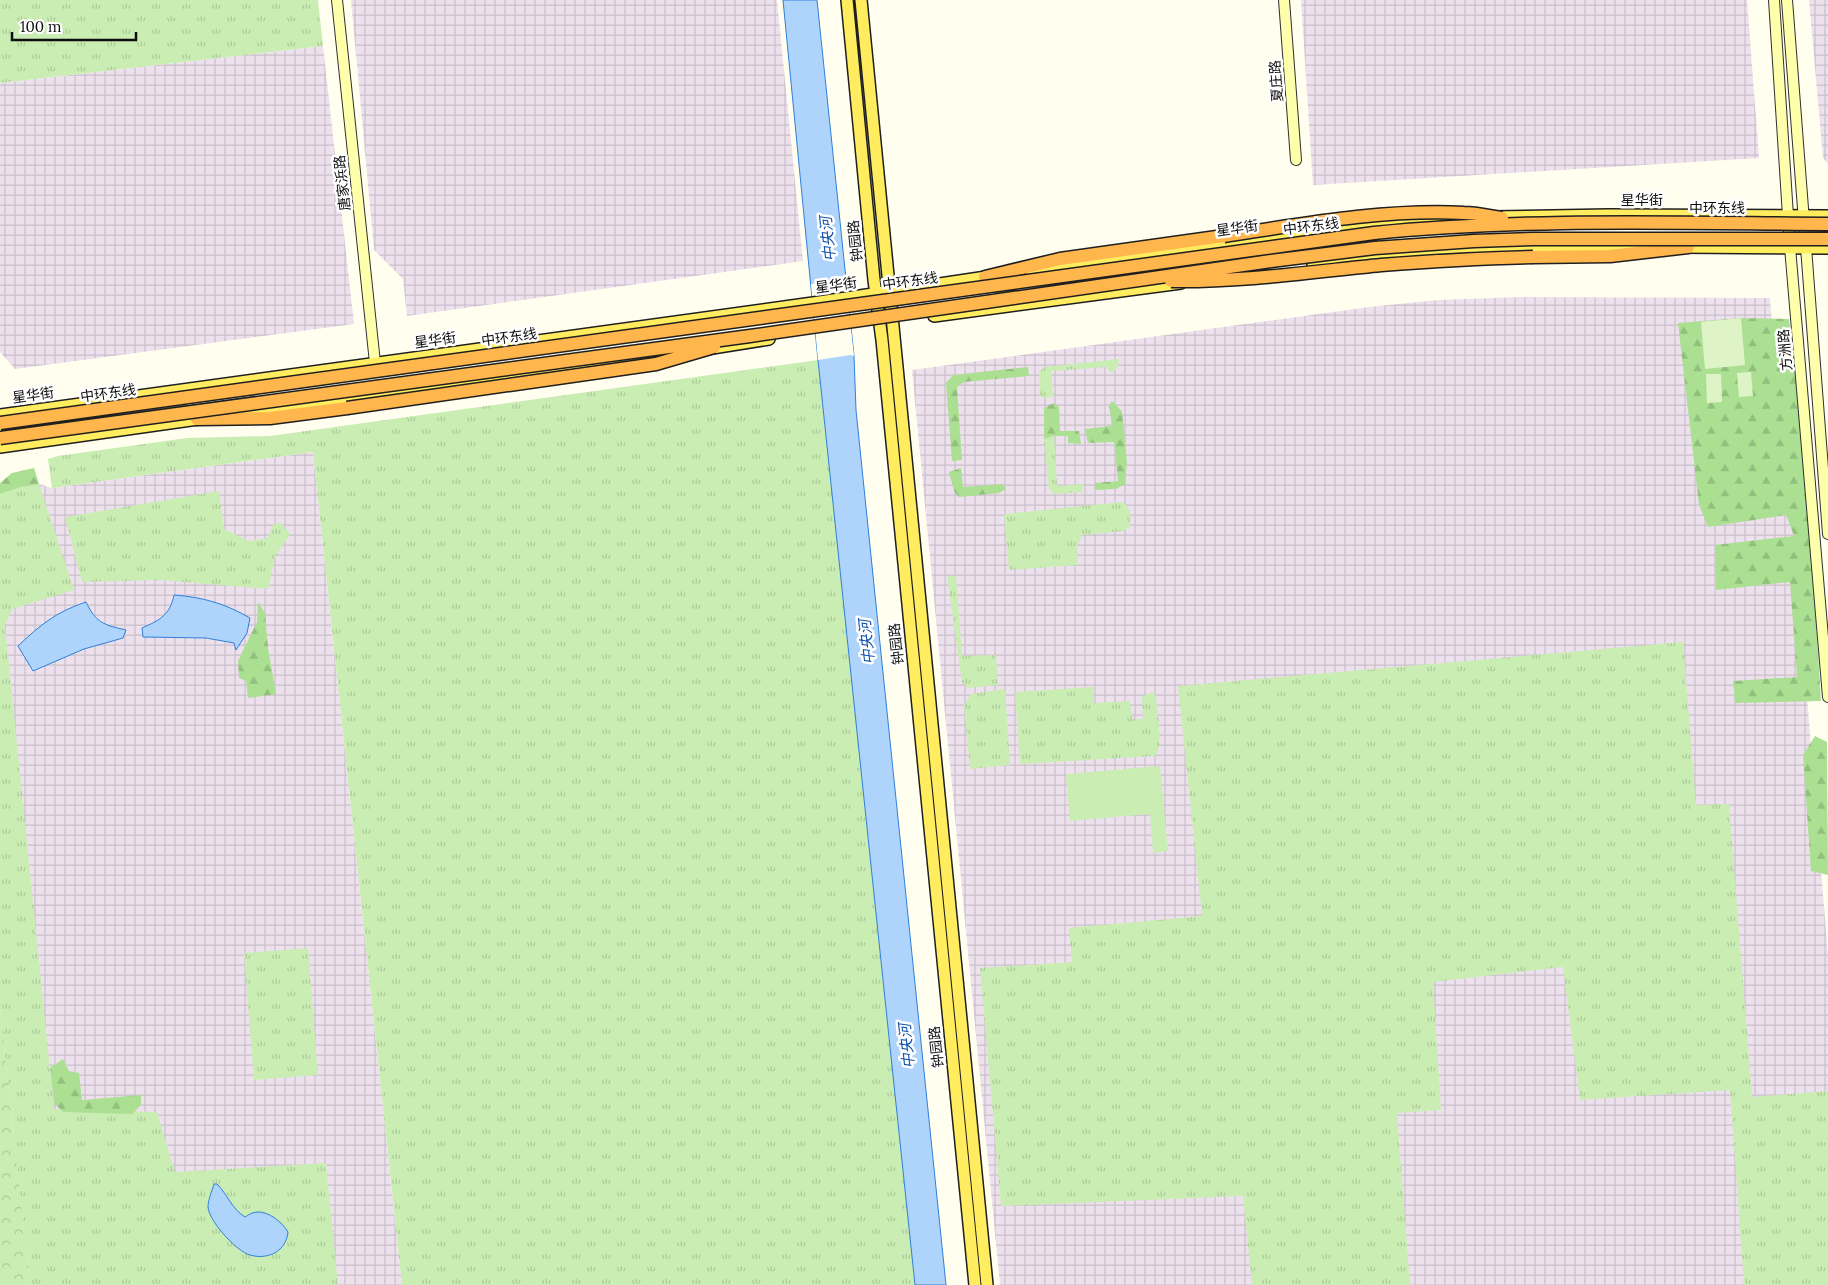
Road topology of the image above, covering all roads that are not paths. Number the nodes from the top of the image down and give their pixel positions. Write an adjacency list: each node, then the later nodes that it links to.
1 (337, 0): 25 (main road, 唐家浜路)
2 (847, 0): 21 (main road, 钟园路)
3 (860, 0): 20 (main road, 钟园路)
4 (1284, 0): 7 (main road, 夏庄路)
5 (1774, 0): 8 (main road, 方洲路)
6 (1787, 0): 9 (main road, 方洲路)
7 (1296, 160)
8 (1788, 216): 9 (main road, 星华街); 15 (main road, 方洲路); 18 (main road, 星华街)
9 (1804, 216): 10 (main road, 星华街); 16 (main road, 方洲路)
10 (1828, 216)
11 (1534, 223): 12 (highway, 中环东线, bridge); 18 (highway, bridge); 29 (highway, 中环东线, bridge)
12 (1828, 224)
13 (1828, 239): 19 (highway, bridge)
14 (1688, 247): 15 (main road); 19 (highway, bridge); 22 (main road)
15 (1790, 248): 16 (main road); 34 (main road, 方洲路)
16 (1807, 248): 17 (main road); 33 (main road, 方洲路)
17 (1828, 248)
18 (985, 277): 20 (main road, 星华街)
19 (1129, 281): 24 (highway, bridge)
20 (889, 292): 21 (main road, 星华街); 22 (main road, 钟园路)
21 (876, 294): 23 (main road, 钟园路); 25 (main road, 星华街)
22 (893, 321): 23 (main road); 36 (main road, 钟园路)
23 (880, 323): 28 (main road); 35 (main road, 钟园路)
24 (750, 336): 28 (highway, bridge); 31 (highway, bridge)
25 (375, 363): 26 (main road, 星华街)
26 (82, 403): 27 (main road, 星华街); 30 (main road)
27 (0, 415)
28 (197, 419): 32 (main road)
29 (0, 423)
30 (0, 431)
31 (0, 438)
32 (0, 446)
33 (1828, 534)
34 (1828, 697)
35 (975, 1285)
36 (987, 1285)

